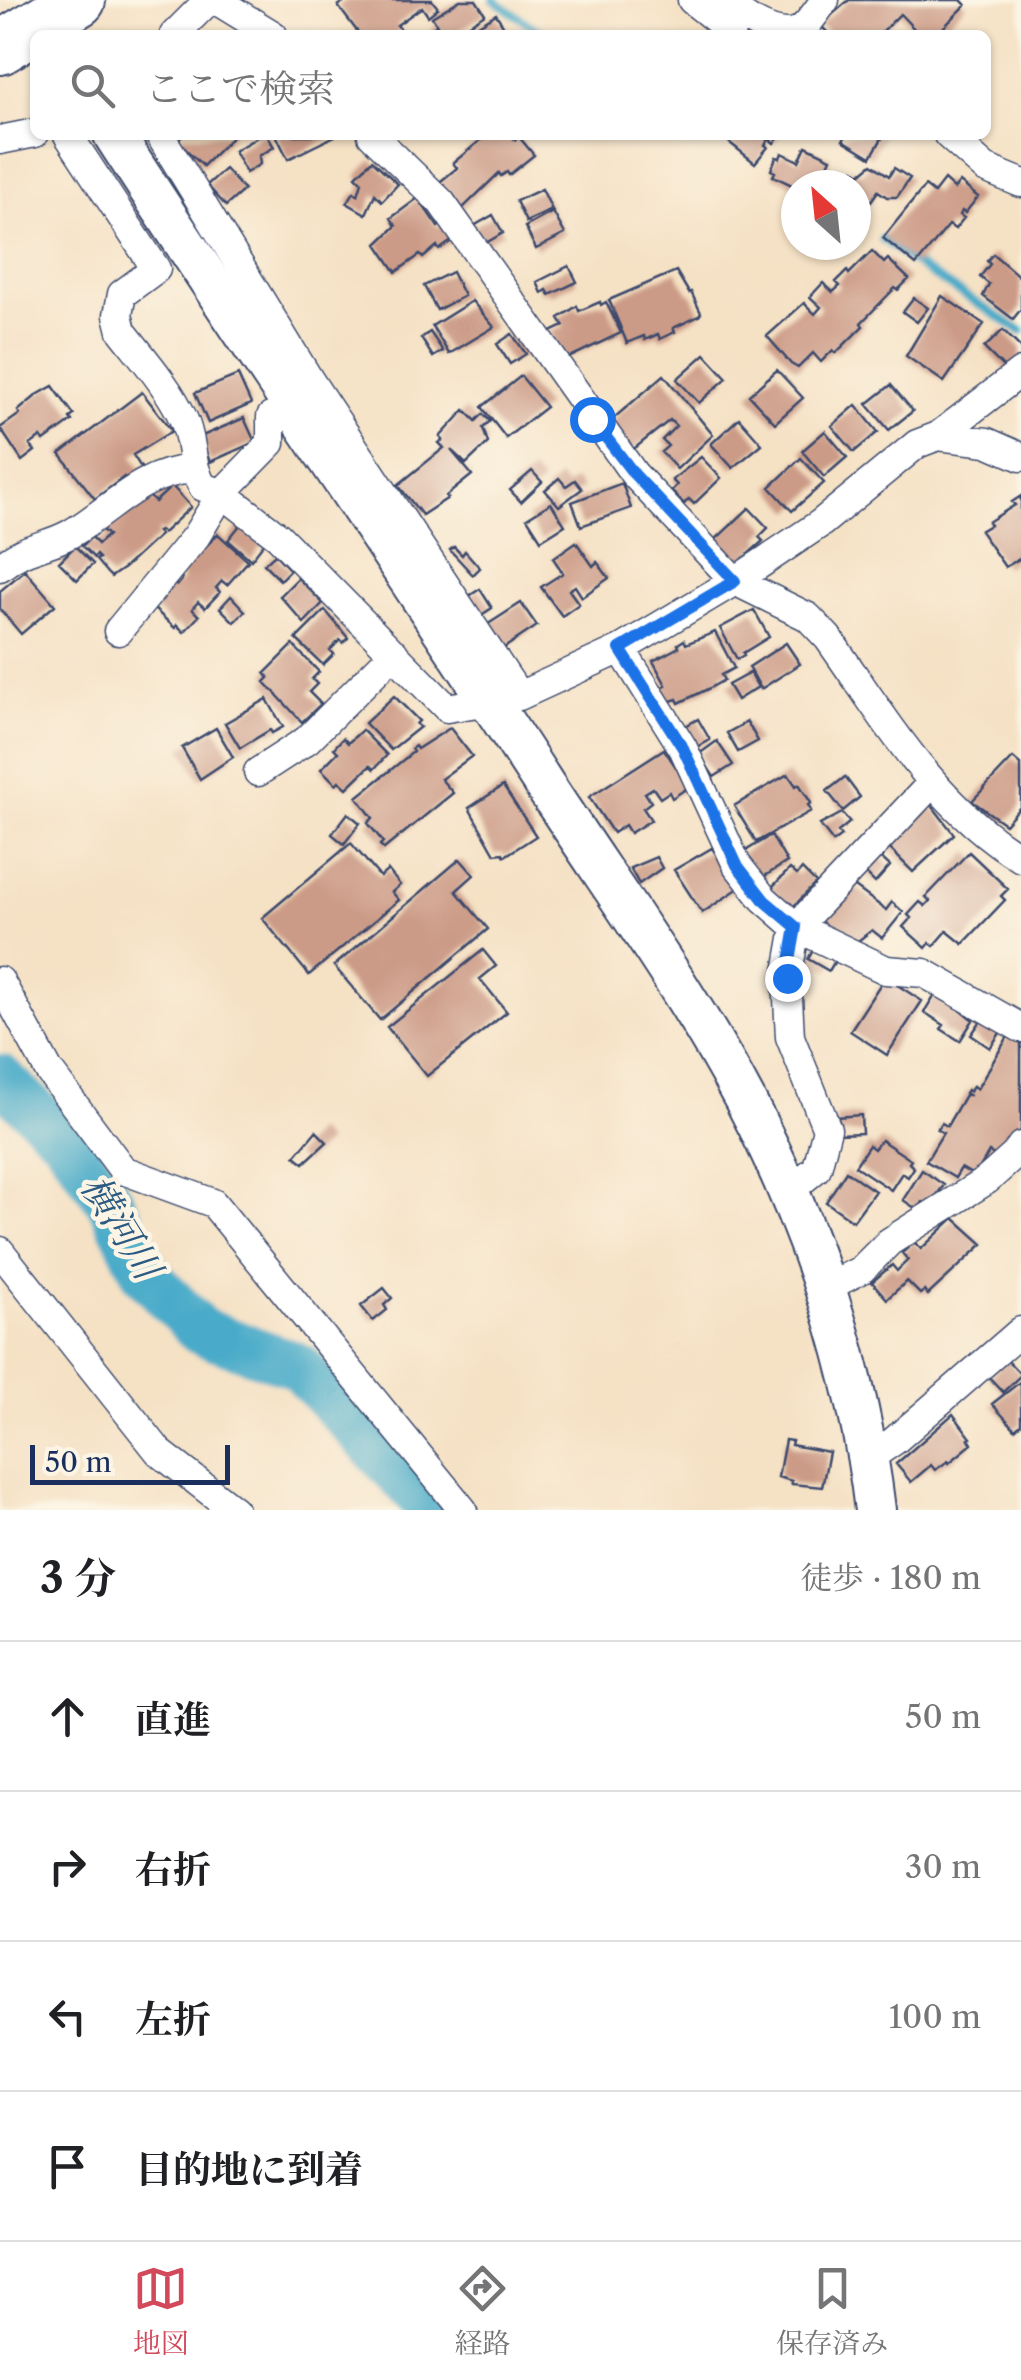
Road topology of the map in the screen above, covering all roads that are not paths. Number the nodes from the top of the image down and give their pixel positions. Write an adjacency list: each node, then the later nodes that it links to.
1 (212, 0): 5 (street); 6 (street)
2 (692, 0): 4 (street)
3 (825, 0): 8 (street)
4 (732, 19): 7 (street)
5 (179, 30)
6 (264, 30)
7 (767, 30)
8 (800, 30)
9 (30, 134): 10 (street)
10 (0, 140)
11 (71, 140): 21 (street)
12 (117, 140): 28 (street)
13 (163, 140): 28 (street)
14 (377, 140): 24 (street)
15 (954, 140): 16 (street)
16 (1021, 183)
17 (1021, 372): 19 (street)
18 (271, 417): 22 (street)
19 (938, 436): 20 (street); 24 (street)
20 (1021, 457)
21 (192, 469): 22 (street); 23 (street)
22 (222, 493): 25 (street); 27 (street)
23 (0, 567)
24 (735, 581): 26 (street); 30 (street)
25 (118, 630)
26 (620, 649): 28 (street); 32 (street)
27 (394, 654): 28 (street); 29 (street)
28 (505, 699): 36 (street)
29 (258, 772)
30 (932, 783): 31 (street); 32 (street)
31 (1021, 858)
32 (796, 927): 34 (street); 36 (street)
33 (0, 982): 42 (street)
34 (1021, 1028)
35 (1021, 1146): 38 (street)
36 (789, 1191): 38 (street)
37 (0, 1251): 41 (street)
38 (825, 1288): 40 (street)
39 (1021, 1331): 40 (street)
40 (869, 1458): 43 (street)
41 (234, 1510)
42 (463, 1510)
43 (875, 1510)

